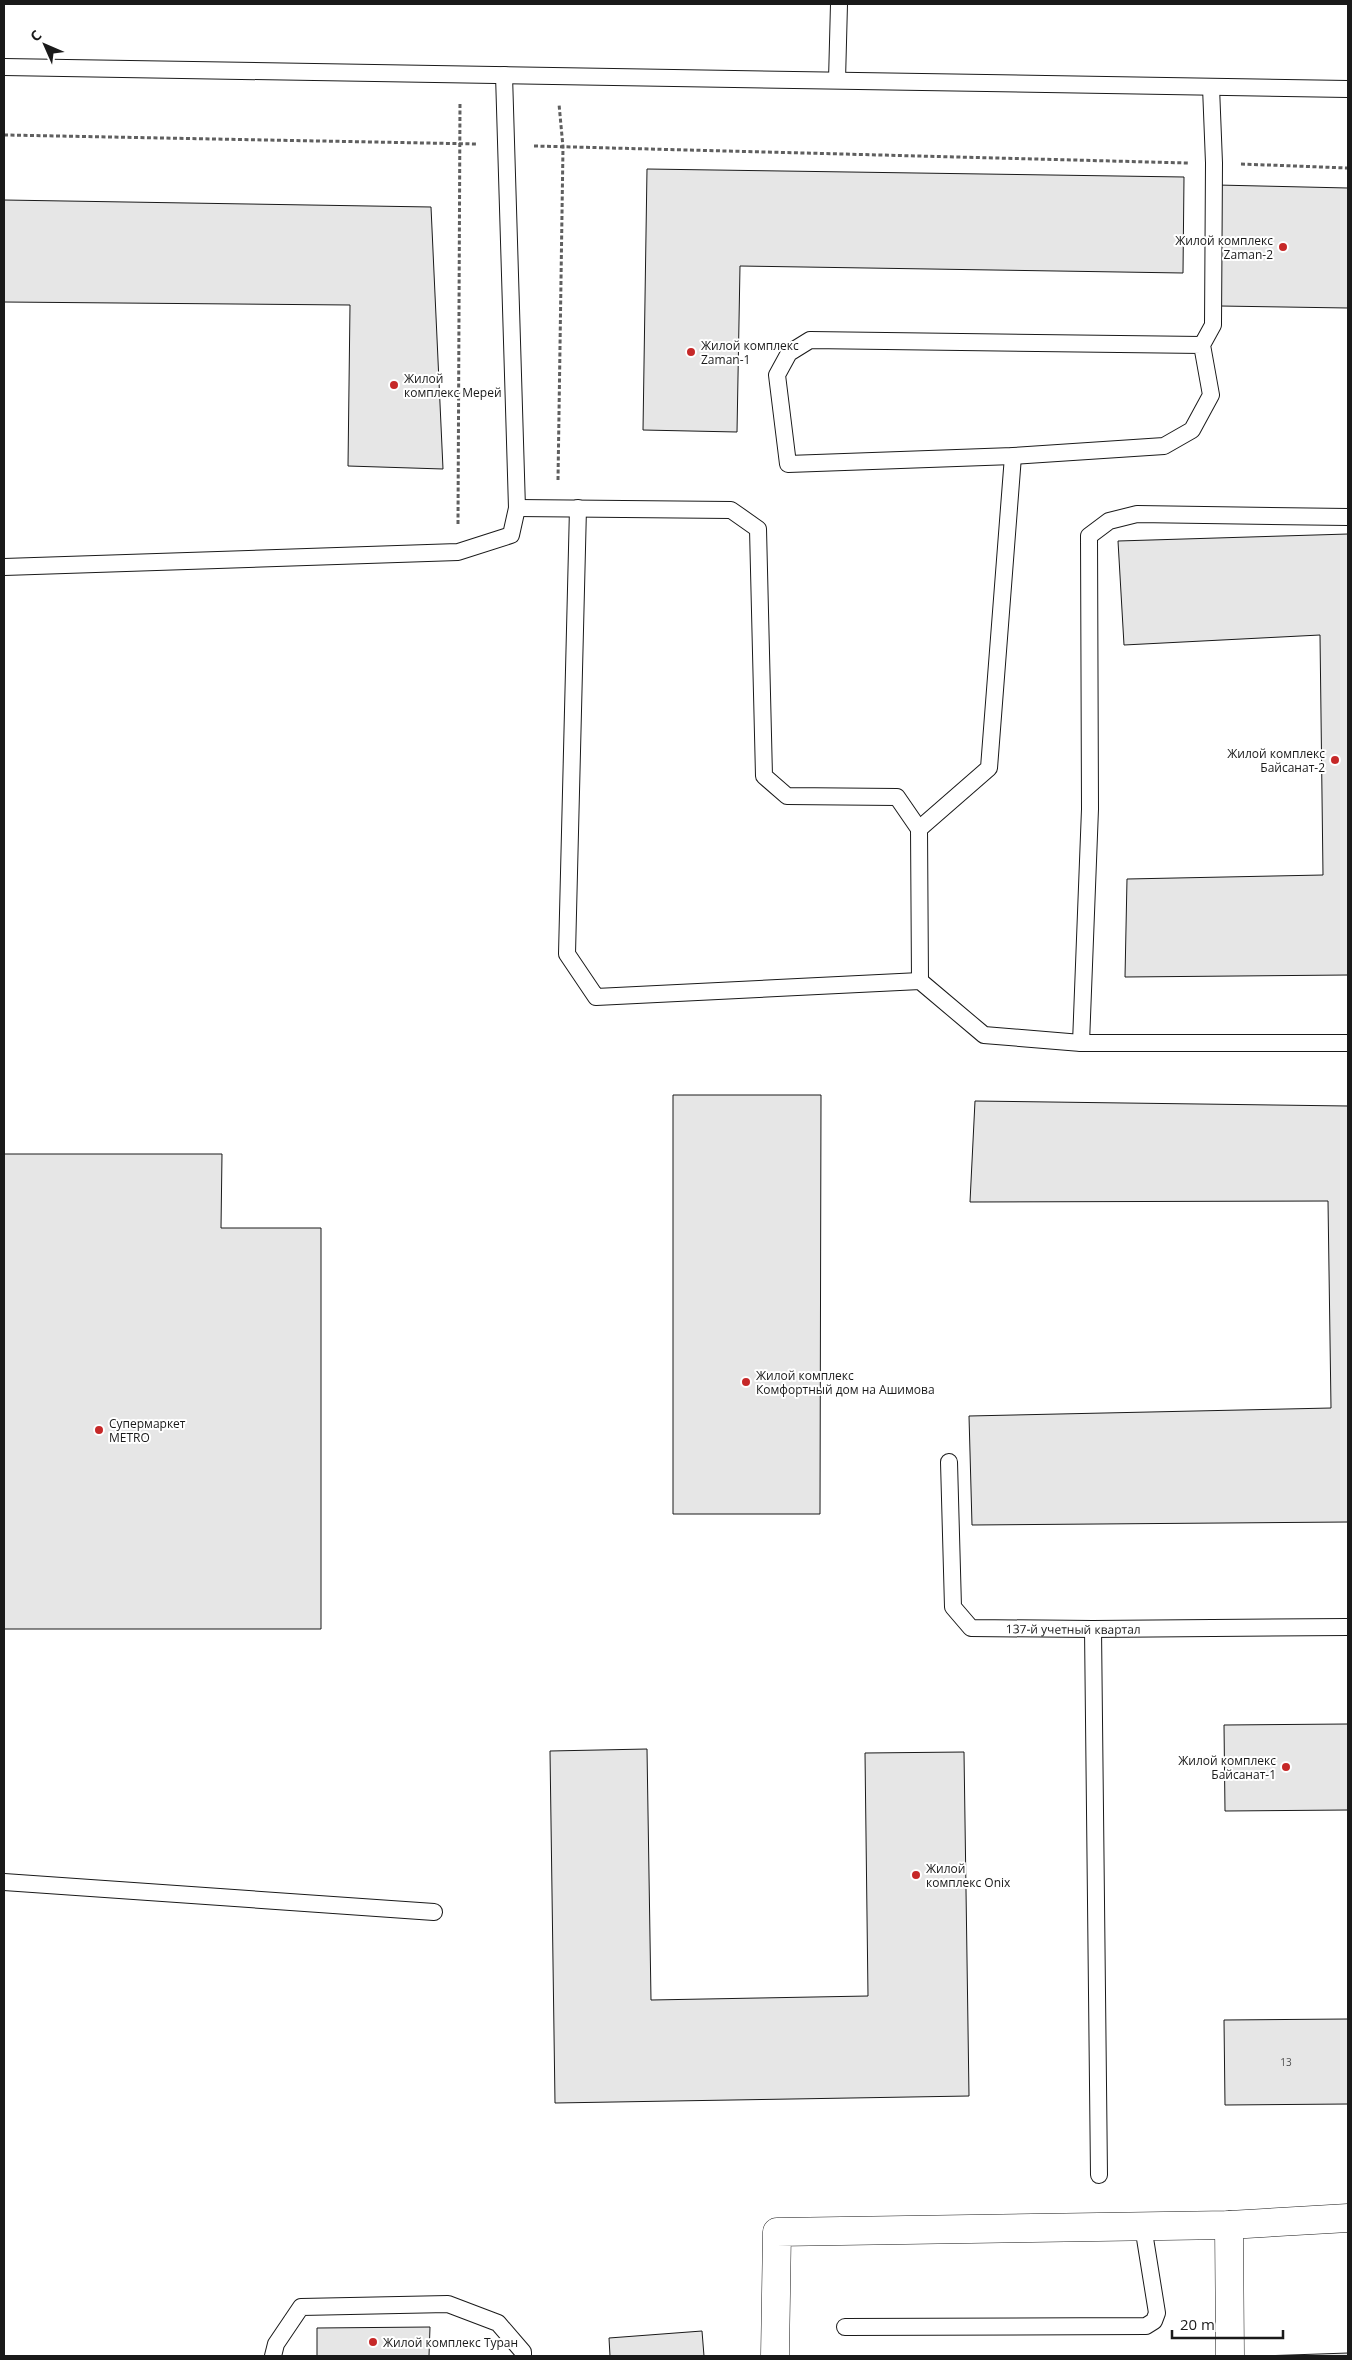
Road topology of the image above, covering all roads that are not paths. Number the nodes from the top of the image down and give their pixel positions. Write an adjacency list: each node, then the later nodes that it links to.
1 (839, 4): 4 (lane)
2 (4, 67): 3 (lane)
3 (504, 75): 4 (lane); 9 (lane)
4 (837, 80): 5 (lane)
5 (1211, 87): 6 (lane); 7 (lane)
6 (1348, 89)
7 (1202, 346): 8 (lane); 8 (lane)
8 (1013, 456): 13 (lane)
9 (517, 508): 10 (lane); 12 (lane)
10 (578, 508): 13 (lane); 14 (lane)
11 (1348, 517): 15 (lane)
12 (4, 567)
13 (919, 829): 14 (lane)
14 (920, 981): 15 (lane)
15 (1081, 1042): 16 (lane)
16 (1348, 1043)
17 (949, 1462): 19 (lane, 137-й учетный квартал)
18 (1348, 1627): 19 (lane, 137-й учетный квартал)
19 (1093, 1629): 22 (lane)
20 (4, 1882): 21 (lane)
21 (434, 1912)
22 (1099, 2175)
23 (1348, 2218): 24 (street)
24 (1229, 2225): 25 (street); 30 (street)
25 (1143, 2226): 26 (lane); 29 (street)
26 (845, 2327)
27 (273, 2356): 28 (lane)
28 (523, 2356)
29 (775, 2356)
30 (1230, 2356)

